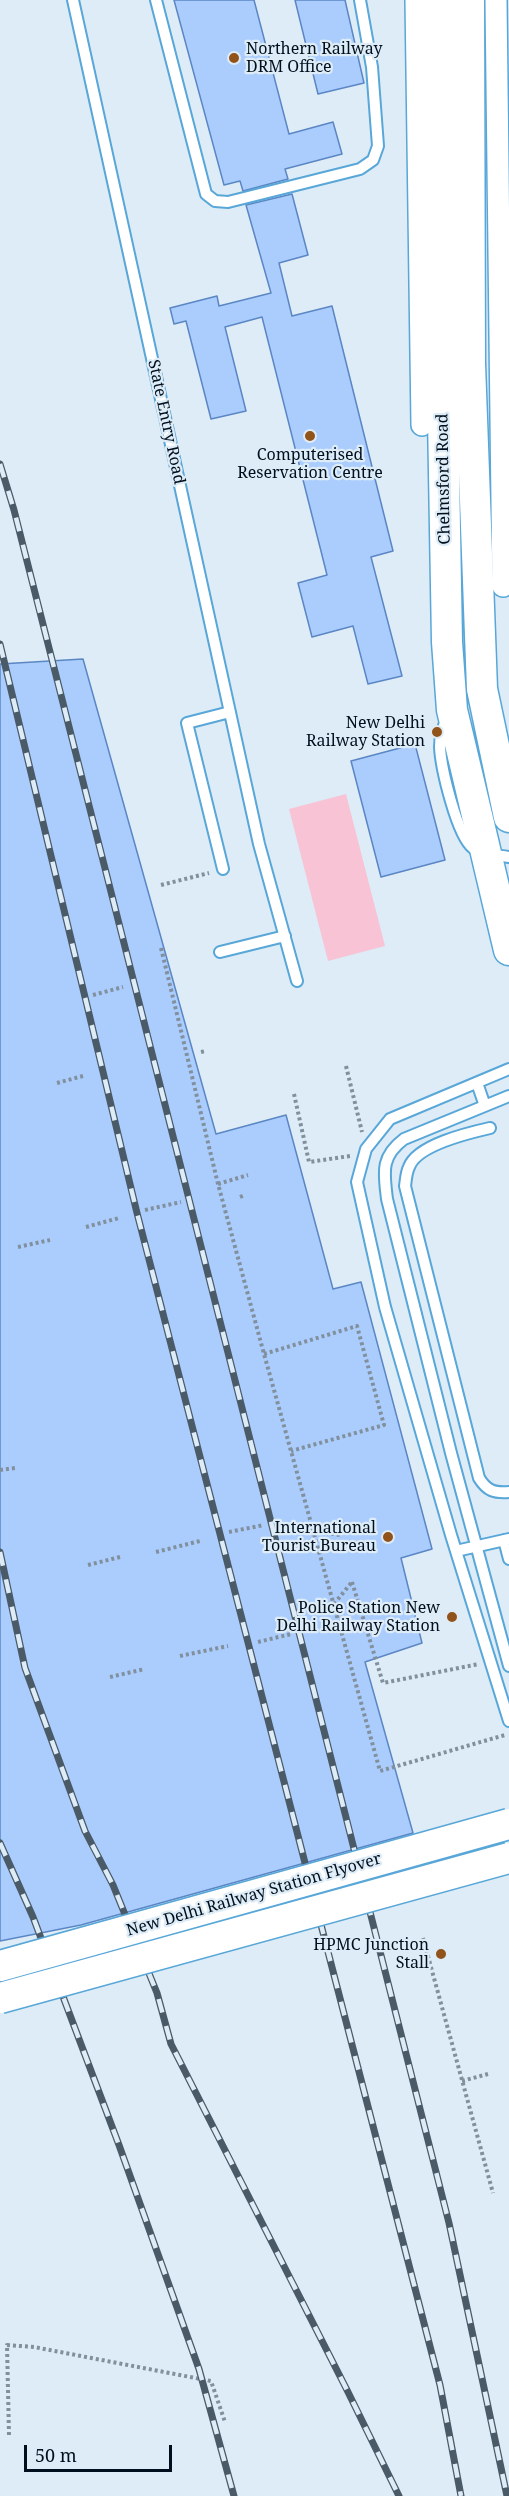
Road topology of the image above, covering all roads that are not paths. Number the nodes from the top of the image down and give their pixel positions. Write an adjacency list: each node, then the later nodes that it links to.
1 (74, 0): 12 (lane, State Entry Road)
2 (156, 0): 3 (lane)
3 (360, 0)
4 (416, 0): 9 (street)
5 (441, 0): 11 (main road, Chelmsford Road)
6 (468, 0): 8 (main road, Chelmsford Road)
7 (496, 0): 8 (street)
8 (489, 364): 10 (street); 11 (main road, Chelmsford Road)
9 (422, 425)
10 (503, 586)
11 (467, 700): 13 (main road, Chelmsford Road); 14 (main road, Chelmsford Road)
12 (230, 712): 15 (lane); 16 (lane, State Entry Road)
13 (509, 817)
14 (497, 855): 17 (main road, Chelmsford Road)
15 (223, 869)
16 (285, 936): 18 (lane); 19 (lane, State Entry Road)
17 (509, 950)
18 (220, 952)
19 (297, 981)
20 (509, 1069): 21 (lane)
21 (477, 1083): 23 (lane); 28 (lane)
22 (509, 1096): 23 (lane)
23 (484, 1106): 27 (lane)
24 (490, 1128): 25 (lane)
25 (509, 1492)
26 (507, 1539): 27 (lane); 29 (lane)
27 (476, 1546): 28 (lane); 30 (lane)
28 (456, 1551): 31 (lane)
29 (509, 1559)
30 (509, 1666)
31 (509, 1721)
32 (509, 1824): 34 (main road, New Delhi Railway Station Flyover, bridge)
33 (509, 1858): 35 (main road, New Delhi Railway Station Flyover, bridge)
34 (0, 1966)
35 (0, 1998)

